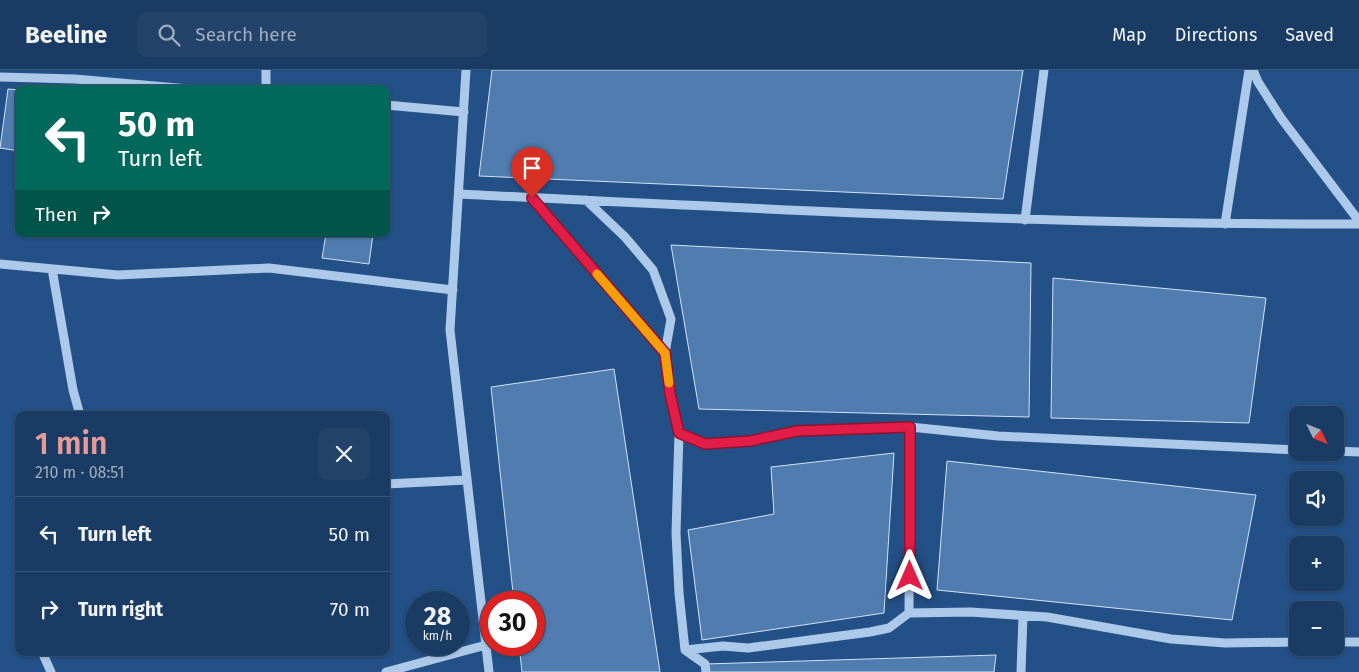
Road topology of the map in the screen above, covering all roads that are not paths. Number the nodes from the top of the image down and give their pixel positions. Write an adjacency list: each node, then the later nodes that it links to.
1 (266, 70): 9 (street)
2 (466, 70): 11 (street)
3 (1044, 70): 15 (street)
4 (1249, 70): 17 (street)
5 (1253, 70): 16 (street)
6 (76, 75): 7 (street); 8 (street)
7 (0, 77)
8 (157, 85)
9 (266, 85)
10 (390, 105): 11 (street)
11 (464, 112): 12 (street)
12 (459, 194): 13 (street); 20 (street)
13 (532, 198): 14 (street); 21 (street)
14 (586, 200): 15 (street); 21 (street)
15 (1025, 220): 17 (street)
16 (1359, 222): 17 (street)
17 (1225, 224)
18 (0, 264): 19 (street)
19 (52, 269): 20 (street); 22 (street)
20 (453, 290): 28 (street)
21 (665, 353): 24 (street)
22 (79, 411)
23 (910, 427): 24 (street); 25 (street); 31 (street)
24 (679, 433): 37 (street)
25 (1289, 450)
26 (1344, 451): 27 (street)
27 (1359, 452)
28 (468, 480): 29 (street); 30 (street)
29 (390, 484)
30 (480, 591)
31 (910, 613): 32 (street); 37 (street)
32 (1023, 616): 33 (street); 44 (street)
33 (1289, 642)
34 (1344, 642): 35 (street)
35 (1359, 642)
36 (480, 647): 41 (street)
37 (685, 650): 43 (street)
38 (44, 656): 40 (street)
39 (487, 656): 42 (street)
40 (51, 672)
41 (386, 672)
42 (489, 672)
43 (706, 672)
44 (1021, 672)

